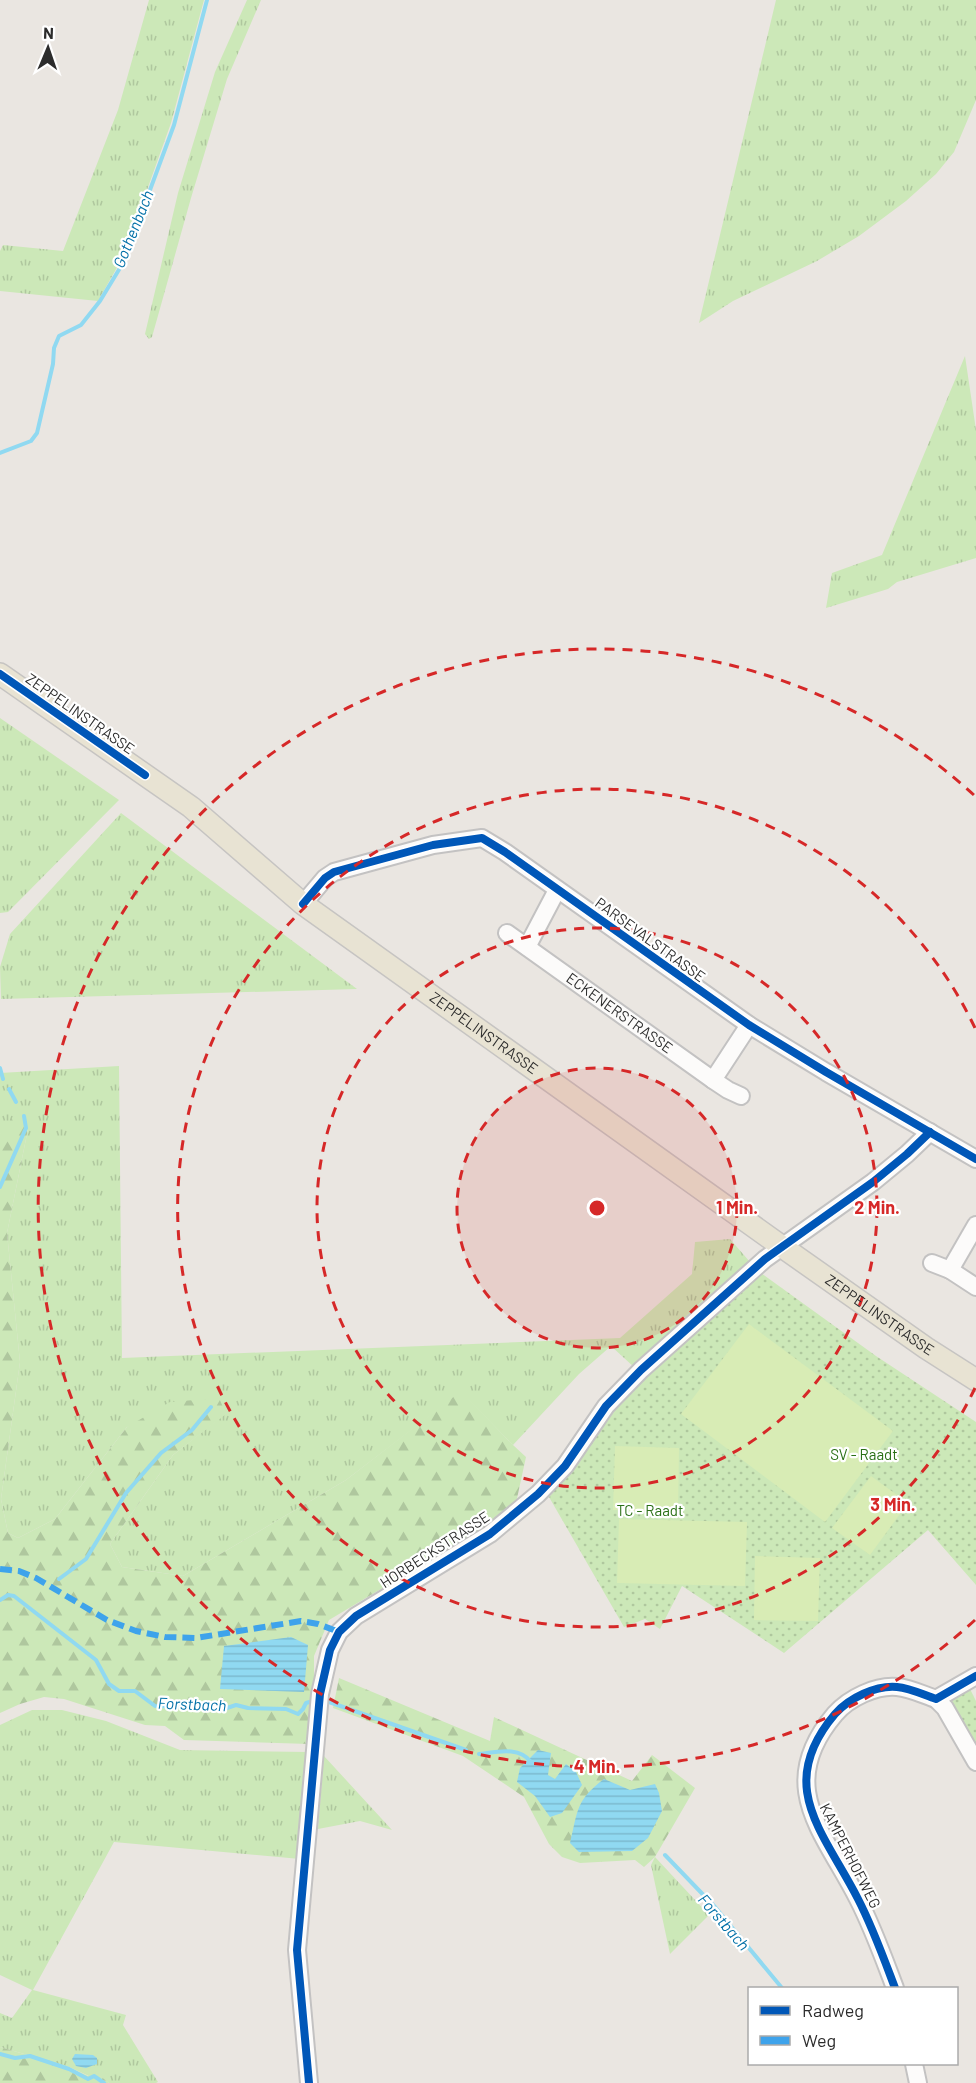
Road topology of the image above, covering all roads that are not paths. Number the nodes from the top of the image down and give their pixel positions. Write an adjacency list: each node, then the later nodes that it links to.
1 (0, 674): 3 (main road, ZEPPELINSTRASSE)
2 (557, 890): 3 (street, PARSEVALSTRASSE); 5 (street); 6 (street, PARSEVALSTRASSE)
3 (303, 904): 12 (main road, ZEPPELINSTRASSE)
4 (507, 933): 5 (street, ECKENERSTRASSE)
5 (527, 947): 7 (street, ECKENERSTRASSE)
6 (749, 1025): 7 (street); 9 (street, PARSEVALSTRASSE)
7 (713, 1080): 8 (street, ECKENERSTRASSE)
8 (741, 1096)
9 (930, 1132): 10 (street, PARSEVALSTRASSE); 12 (street, HORBECKSTRASSE)
10 (976, 1159)
11 (976, 1225): 14 (street)
12 (781, 1246): 16 (main road, ZEPPELINSTRASSE); 22 (street, HORBECKSTRASSE)
13 (932, 1263): 14 (street)
14 (950, 1270): 15 (street)
15 (976, 1287)
16 (976, 1380)
17 (976, 1676): 18 (street)
18 (936, 1699): 19 (street); 20 (street, KAMPERHOFWEG)
19 (976, 1762)
20 (894, 1987)
21 (914, 2065): 23 (street)
22 (309, 2083)
23 (918, 2083)

